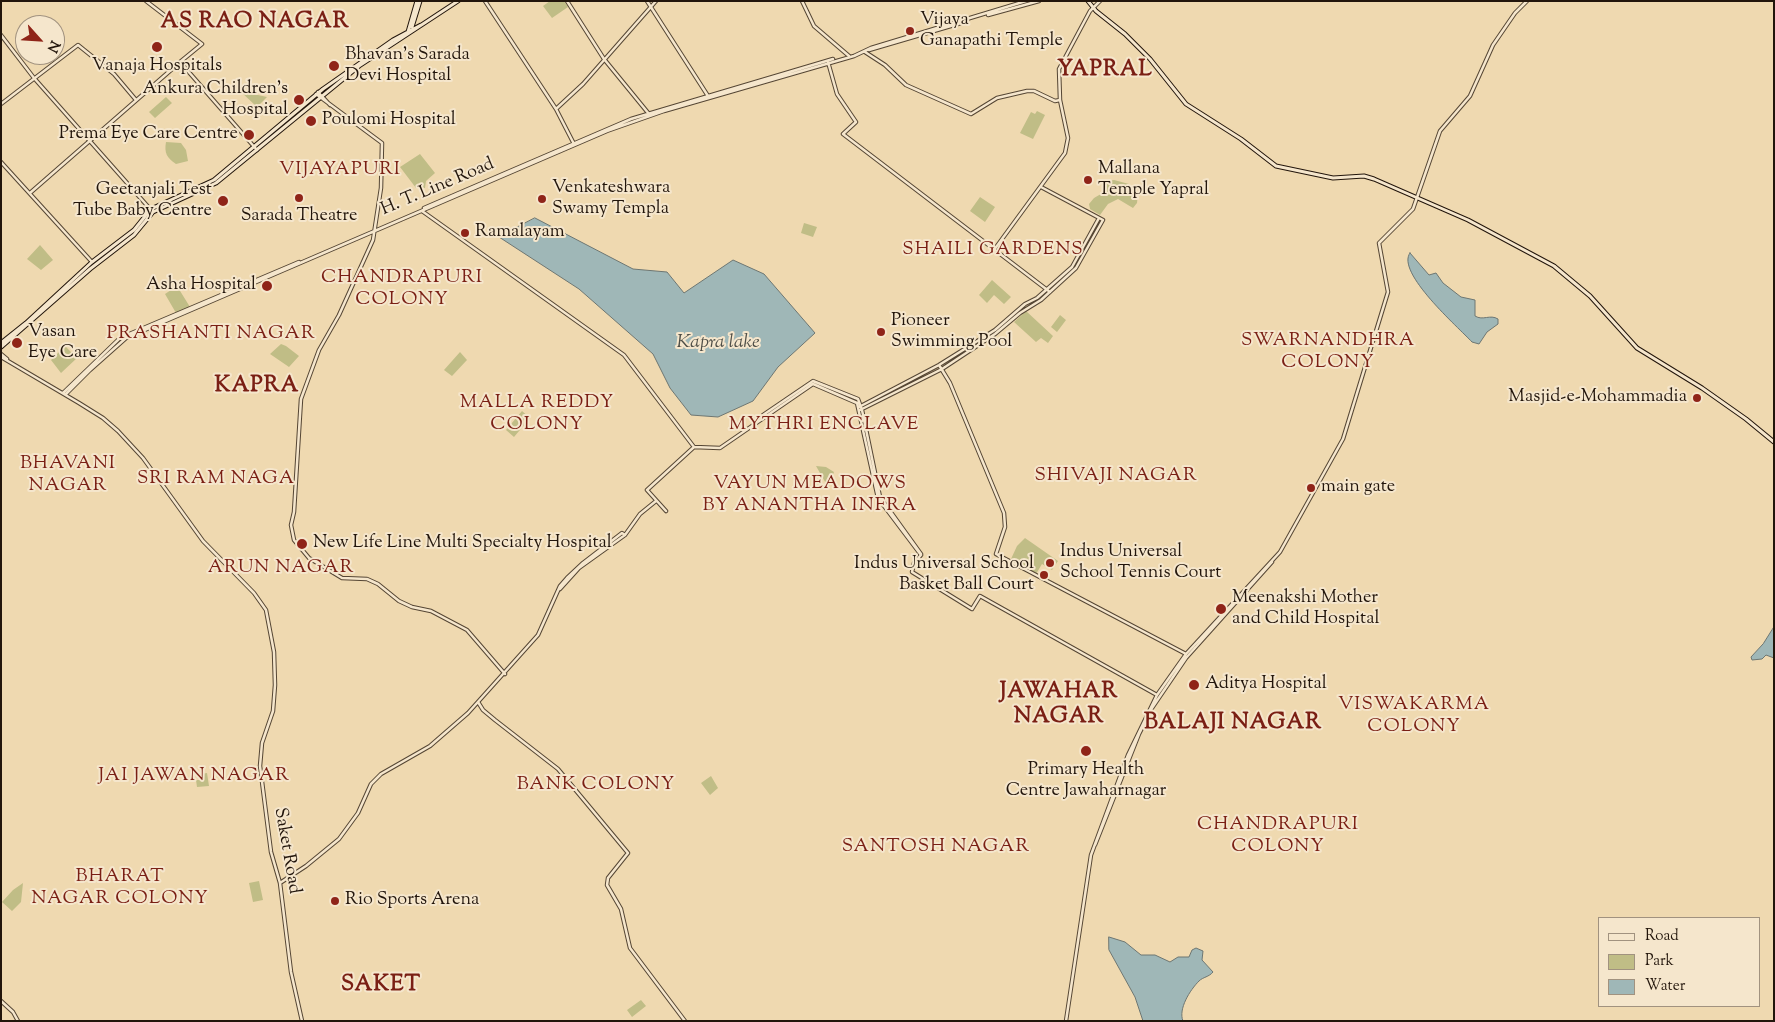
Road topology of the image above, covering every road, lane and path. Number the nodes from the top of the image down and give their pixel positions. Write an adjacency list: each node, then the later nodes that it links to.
1 (146, 1): 24 (street)
2 (418, 1): 16 (main road); 18 (main road)
3 (458, 1): 17 (main road)
4 (484, 1): 32 (street)
5 (568, 1): 23 (street)
6 (646, 1): 14 (street)
7 (656, 1): 14 (street)
8 (802, 1): 22 (street)
9 (1026, 1): 20 (street)
10 (1039, 1): 20 (street)
11 (1088, 1): 15 (main road)
12 (1100, 1): 15 (street)
13 (1527, 1): 40 (street)
14 (651, 7): 23 (street); 28 (street)
15 (1093, 8): 30 (street); 40 (main road)
16 (414, 23): 17 (main road); 18 (main road)
17 (421, 25): 18 (main road)
18 (410, 32): 27 (main road)
19 (1, 35): 26 (street)
20 (869, 50): 21 (street, H. T. Line Road)
21 (865, 52): 22 (street, H. T. Line Road); 30 (street)
22 (848, 55): 25 (street, H. T. Line Road)
23 (604, 59): 32 (street); 33 (street)
24 (180, 62): 29 (street); 36 (street)
25 (828, 62): 28 (street, H. T. Line Road); 45 (street)
26 (34, 78): 29 (street); 31 (street); 34 (street)
27 (319, 94): 36 (main road); 44 (street)
28 (708, 97): 33 (street, H. T. Line Road)
29 (136, 100): 34 (street)
30 (1060, 100): 38 (street)
31 (1, 104)
32 (556, 110): 35 (street)
33 (649, 114): 35 (street, H. T. Line Road)
34 (89, 140): 39 (street); 41 (street)
35 (574, 144): 42 (street, H. T. Line Road); 44 (street, H. T. Line Road)
36 (256, 149): 41 (main road)
37 (1, 162): 39 (street)
38 (1041, 187): 43 (street); 45 (street)
39 (30, 193): 47 (street)
40 (1418, 197): 57 (main road); 61 (street)
41 (152, 211): 46 (main road)
42 (422, 211): 44 (street, H. T. Line Road); 58 (street)
43 (1099, 218): 48 (street); 49 (street)
44 (375, 230): 55 (street, H. T. Line Road); 63 (street)
45 (994, 250): 48 (street)
46 (109, 251): 47 (main road); 51 (main road)
47 (92, 262): 50 (main road)
48 (1047, 290): 49 (street); 53 (street)
49 (1050, 292): 54 (street)
50 (1, 343)
51 (1, 347)
52 (1, 355): 55 (street, Saket Road)
53 (939, 365): 54 (street); 56 (street)
54 (942, 369): 56 (street); 62 (street)
55 (64, 394): 67 (street, Saket Road)
56 (861, 408): 58 (street); 64 (street)
57 (1774, 442)
58 (694, 447): 59 (street)
59 (656, 501): 60 (street); 63 (street)
60 (666, 511)
61 (1273, 560): 62 (street); 66 (street)
62 (1186, 654): 64 (street)
63 (505, 674): 65 (street)
64 (1157, 695): 66 (street)
65 (478, 702): 67 (street); 71 (street)
66 (1095, 845): 72 (street)
67 (280, 883): 70 (street, Saket Road)
68 (2, 1002): 69 (street)
69 (18, 1021)
70 (302, 1021)
71 (685, 1021)
72 (1066, 1021)

